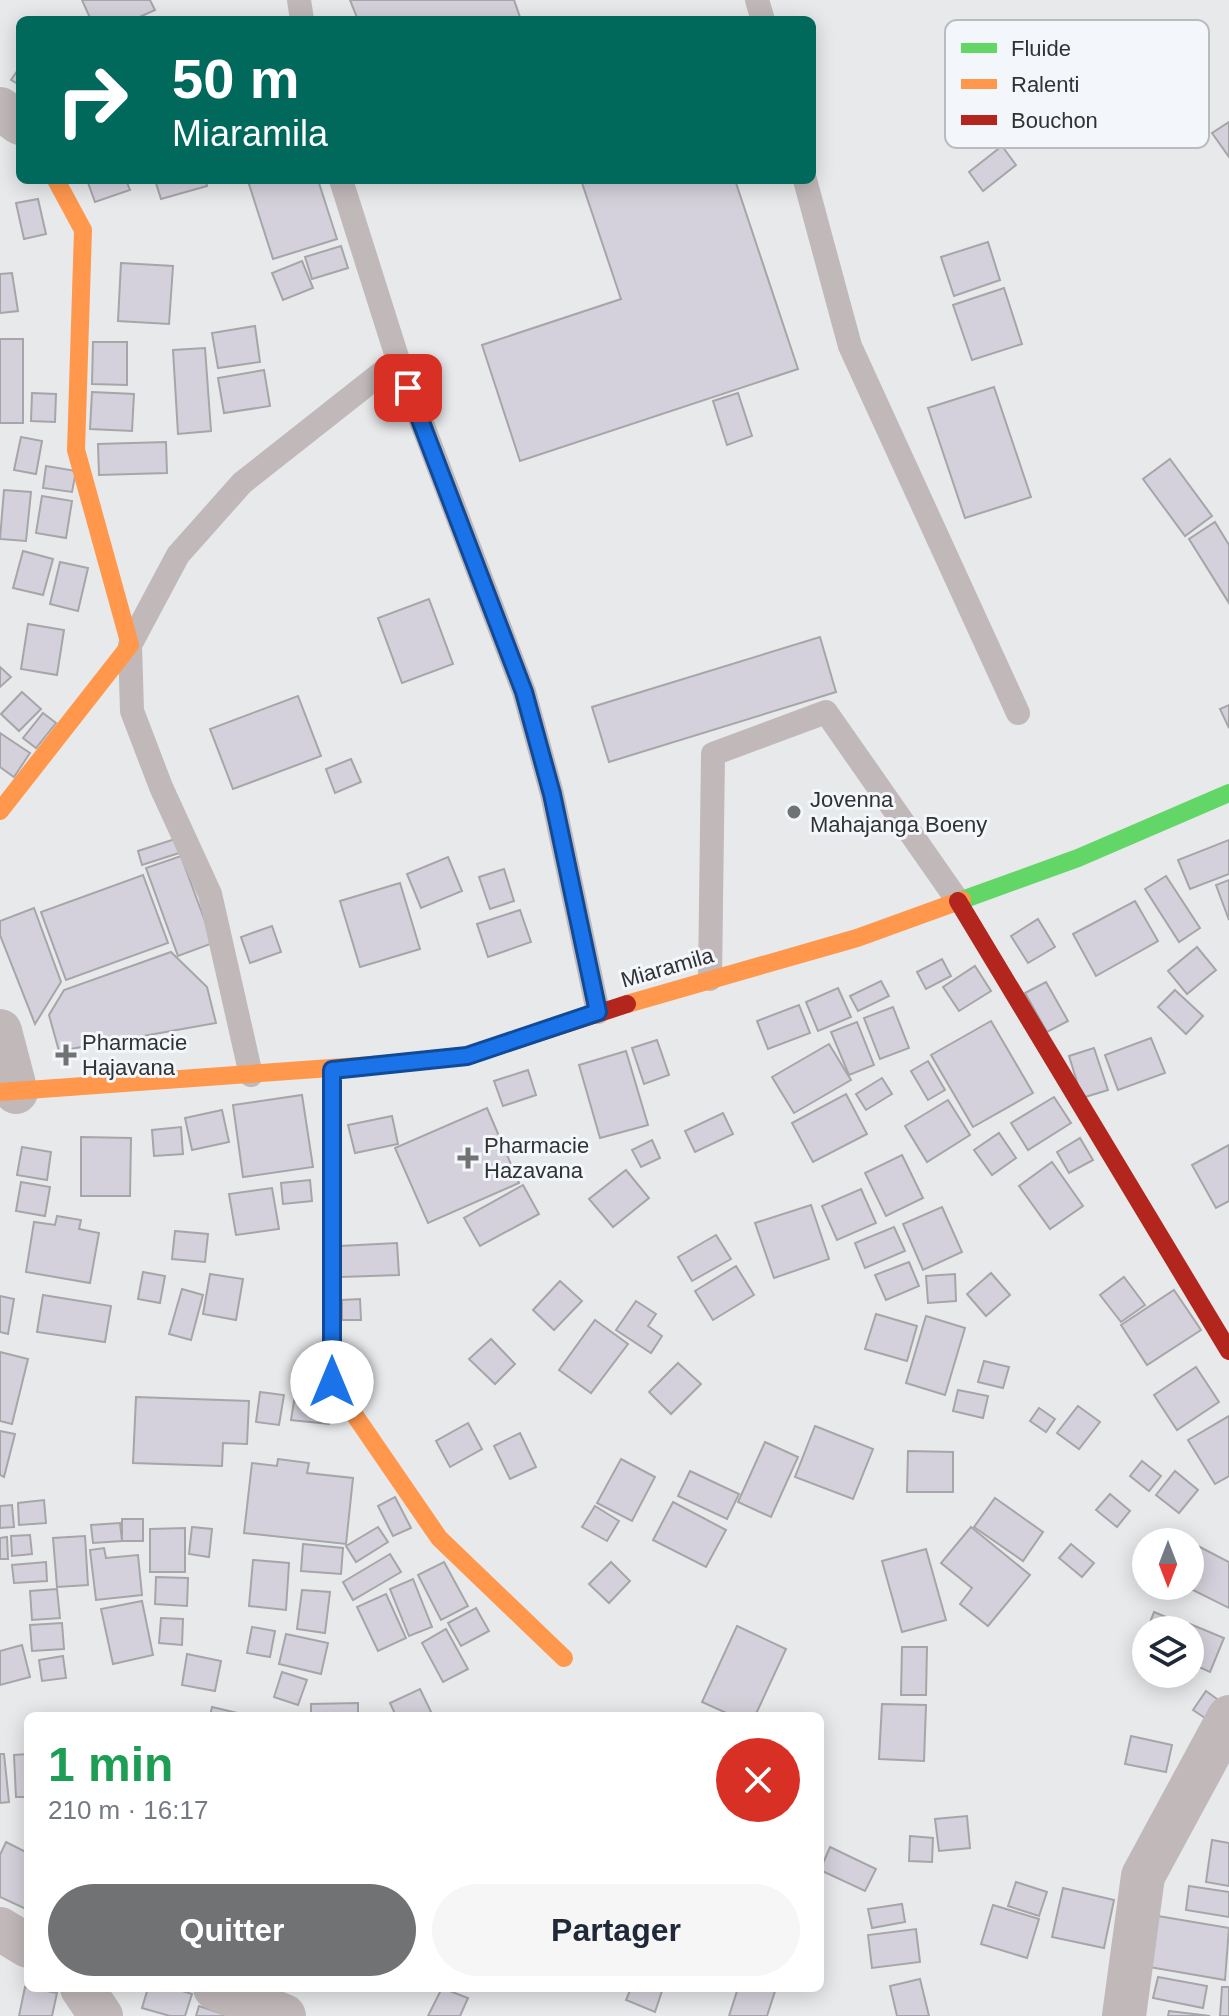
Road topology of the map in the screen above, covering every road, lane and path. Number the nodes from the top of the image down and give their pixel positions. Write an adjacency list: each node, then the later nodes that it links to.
1 (58, 184): 5 (street)
2 (342, 184): 4 (lane)
3 (806, 184): 6 (lane)
4 (398, 360): 5 (lane); 11 (lane)
5 (130, 645): 8 (street); 14 (lane)
6 (1018, 713)
7 (1229, 793): 9 (street, Miaramila)
8 (0, 811)
9 (958, 901): 10 (street, Miaramila); 10 (lane); 16 (street)
10 (710, 979): 11 (street, Miaramila)
11 (598, 1012): 13 (street, Miaramila)
12 (0, 1031): 15 (street)
13 (332, 1070): 14 (street, Miaramila); 17 (street)
14 (251, 1075): 15 (street, Miaramila)
15 (8, 1092)
16 (1229, 1351)
17 (564, 1658)
18 (1229, 1717): 25 (street)
19 (0, 1929): 20 (street)
20 (24, 1944)
21 (85, 1992): 23 (street)
22 (225, 1992): 24 (street)
23 (101, 2016)
24 (284, 2016)
25 (1124, 2016)

